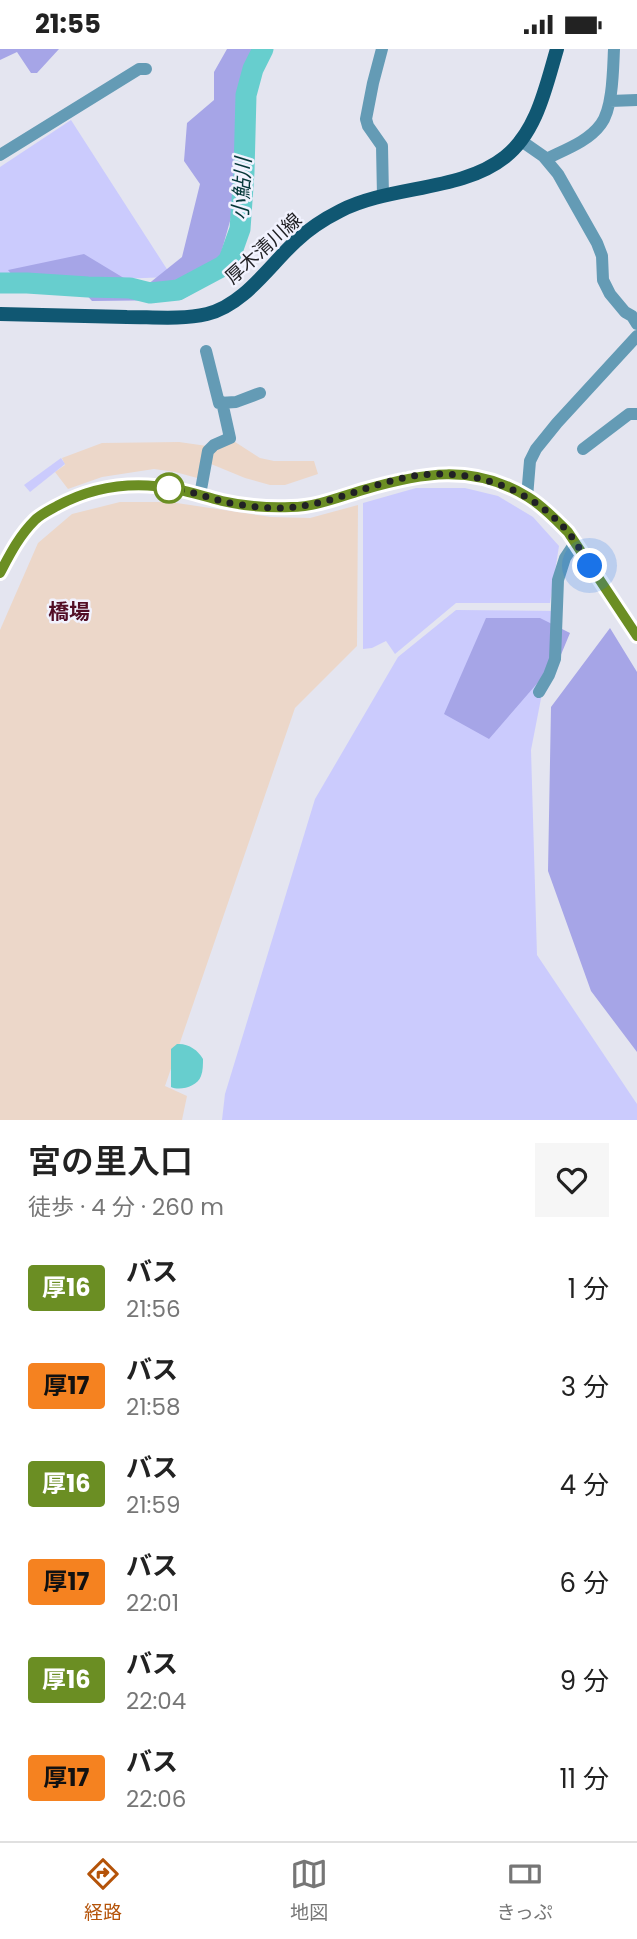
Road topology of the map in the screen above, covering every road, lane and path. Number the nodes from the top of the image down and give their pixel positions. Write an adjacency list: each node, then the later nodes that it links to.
1 (382, 49): 10 (street)
2 (557, 49): 7 (main road, 厚木清川線)
3 (614, 49): 6 (street)
4 (146, 69): 8 (street)
5 (637, 100): 6 (street)
6 (610, 101): 9 (street)
7 (520, 140): 9 (street); 10 (main road, 厚木清川線)
8 (0, 156)
9 (546, 159): 12 (street)
10 (383, 195): 11 (main road, 厚木清川線)
11 (0, 314)
12 (635, 317)
13 (637, 336): 20 (street)
14 (206, 351): 16 (street)
15 (260, 393): 16 (street)
16 (222, 403): 19 (street)
17 (637, 414): 18 (street)
18 (583, 449)
19 (200, 495): 20 (street); 22 (street)
20 (527, 496): 21 (street)
21 (575, 543): 23 (street); 24 (street)
22 (0, 573)
23 (637, 636)
24 (539, 692)

